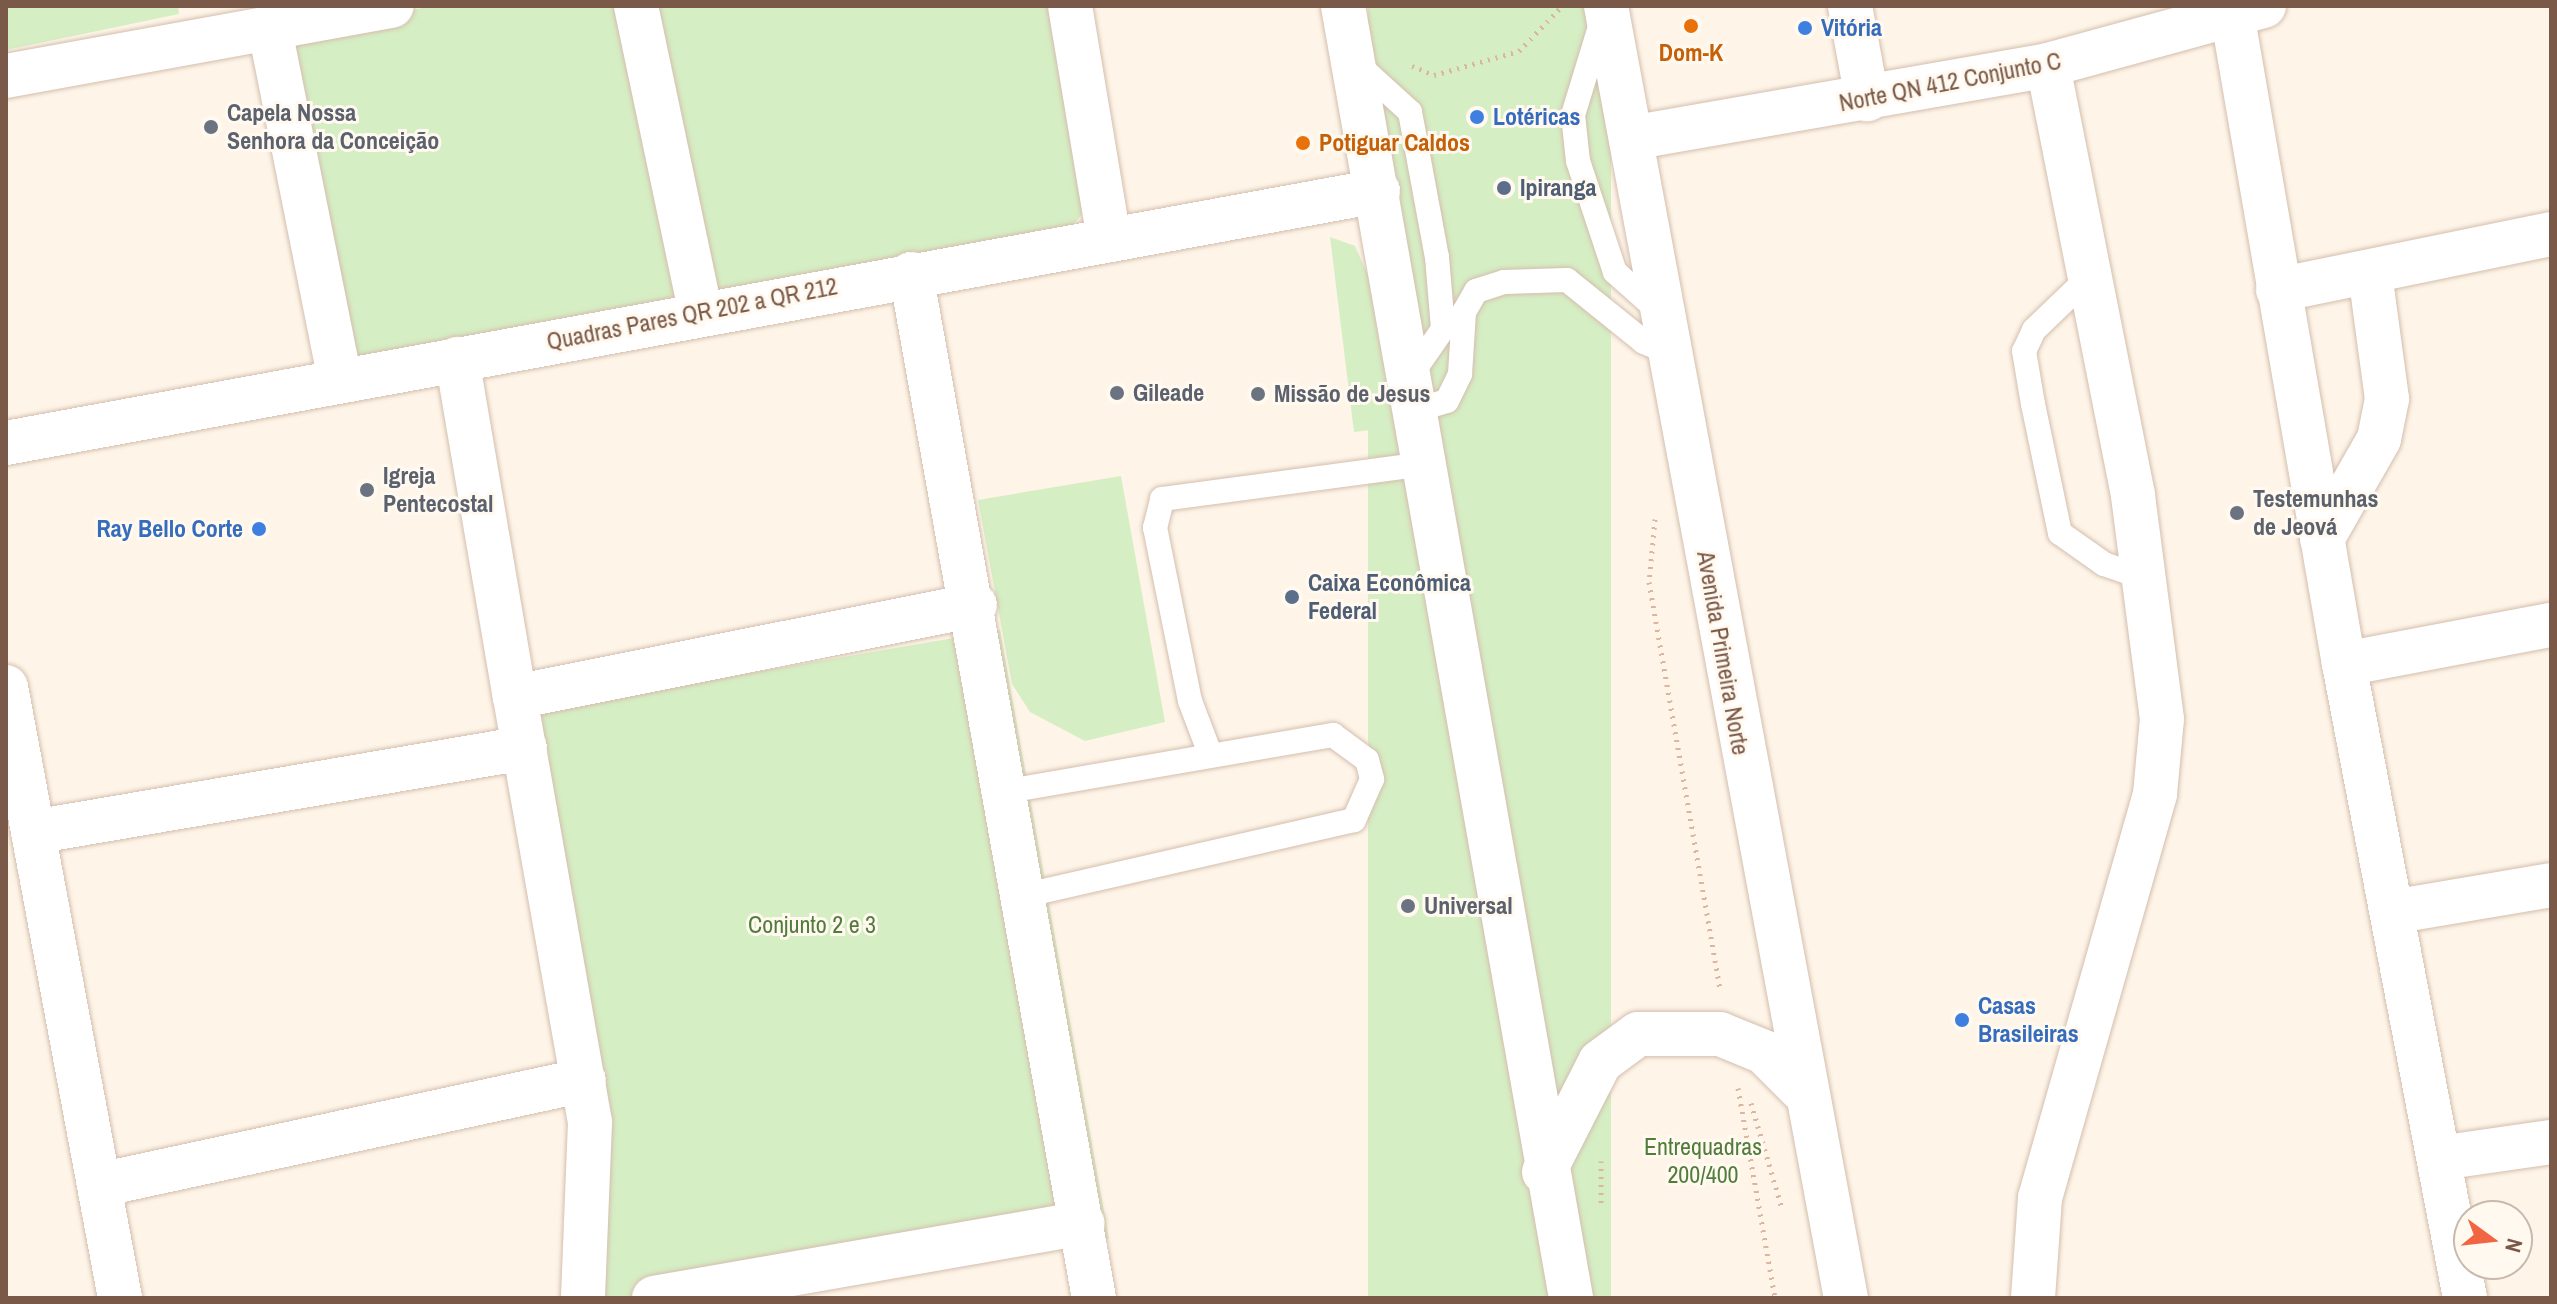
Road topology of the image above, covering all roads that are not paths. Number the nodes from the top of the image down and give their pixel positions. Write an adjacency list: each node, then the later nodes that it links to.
1 (392, 6): 8 (street)
2 (636, 6): 23 (street)
3 (1070, 6): 16 (street)
4 (1343, 6): 9 (street)
5 (1850, 6): 12 (street)
6 (1606, 7): 13 (street, Avenida Primeira Norte); 24 (lane)
7 (2248, 12): 10 (street, Norte QN 412 Conjunto C); 20 (street)
8 (270, 30): 11 (street); 26 (street)
9 (1353, 60): 14 (street); 22 (lane)
10 (2048, 65): 12 (street, Norte QN 412 Conjunto C); 19 (street)
11 (6, 76)
12 (1867, 99): 13 (street, Norte QN 412 Conjunto C)
13 (1631, 138): 24 (street, Avenida Primeira Norte)
14 (1378, 191): 16 (street, Quadras Pares QR 202 a QR 212); 27 (street)
15 (2551, 234): 18 (street)
16 (1109, 240): 17 (street, Quadras Pares QR 202 a QR 212)
17 (911, 274): 23 (street, Quadras Pares QR 202 a QR 212); 32 (street)
18 (2370, 274): 20 (street); 30 (street)
19 (2088, 278): 31 (street); 31 (lane)
20 (2278, 290): 30 (street)
21 (1476, 291): 22 (lane); 24 (lane); 27 (lane)
22 (1444, 293): 27 (lane)
23 (700, 311): 25 (street, Quadras Pares QR 202 a QR 212)
24 (1666, 333): 46 (street, Avenida Primeira Norte)
25 (457, 359): 26 (street, Quadras Pares QR 202 a QR 212); 36 (street)
26 (340, 381): 28 (street, Quadras Pares QR 202 a QR 212)
27 (1411, 394): 29 (street)
28 (6, 443)
29 (1424, 464): 39 (lane); 49 (street)
30 (2322, 539): 34 (street)
31 (2139, 576): 58 (street)
32 (975, 605): 36 (street); 40 (street)
33 (2551, 625): 34 (street)
34 (2344, 664): 44 (street)
35 (6, 687): 38 (street)
36 (515, 697): 37 (street)
37 (525, 748): 41 (street); 45 (street)
38 (12, 750): 41 (street)
39 (1209, 751): 40 (lane); 43 (lane)
40 (1008, 791): 43 (street)
41 (33, 832): 50 (street)
42 (2551, 885): 44 (street)
43 (1027, 895): 51 (street)
44 (2392, 912): 48 (street)
45 (584, 1080): 50 (street); 53 (street)
46 (1802, 1090): 49 (street); 57 (street, Avenida Primeira Norte)
47 (2551, 1142): 48 (street)
48 (2440, 1158): 59 (street)
49 (1544, 1172): 56 (street)
50 (99, 1185): 52 (street)
51 (1082, 1223): 54 (street); 55 (street)
52 (120, 1298)
53 (583, 1298)
54 (654, 1298)
55 (1094, 1298)
56 (1571, 1298)
57 (1846, 1298)
58 (2033, 1298)
59 (2465, 1298)

